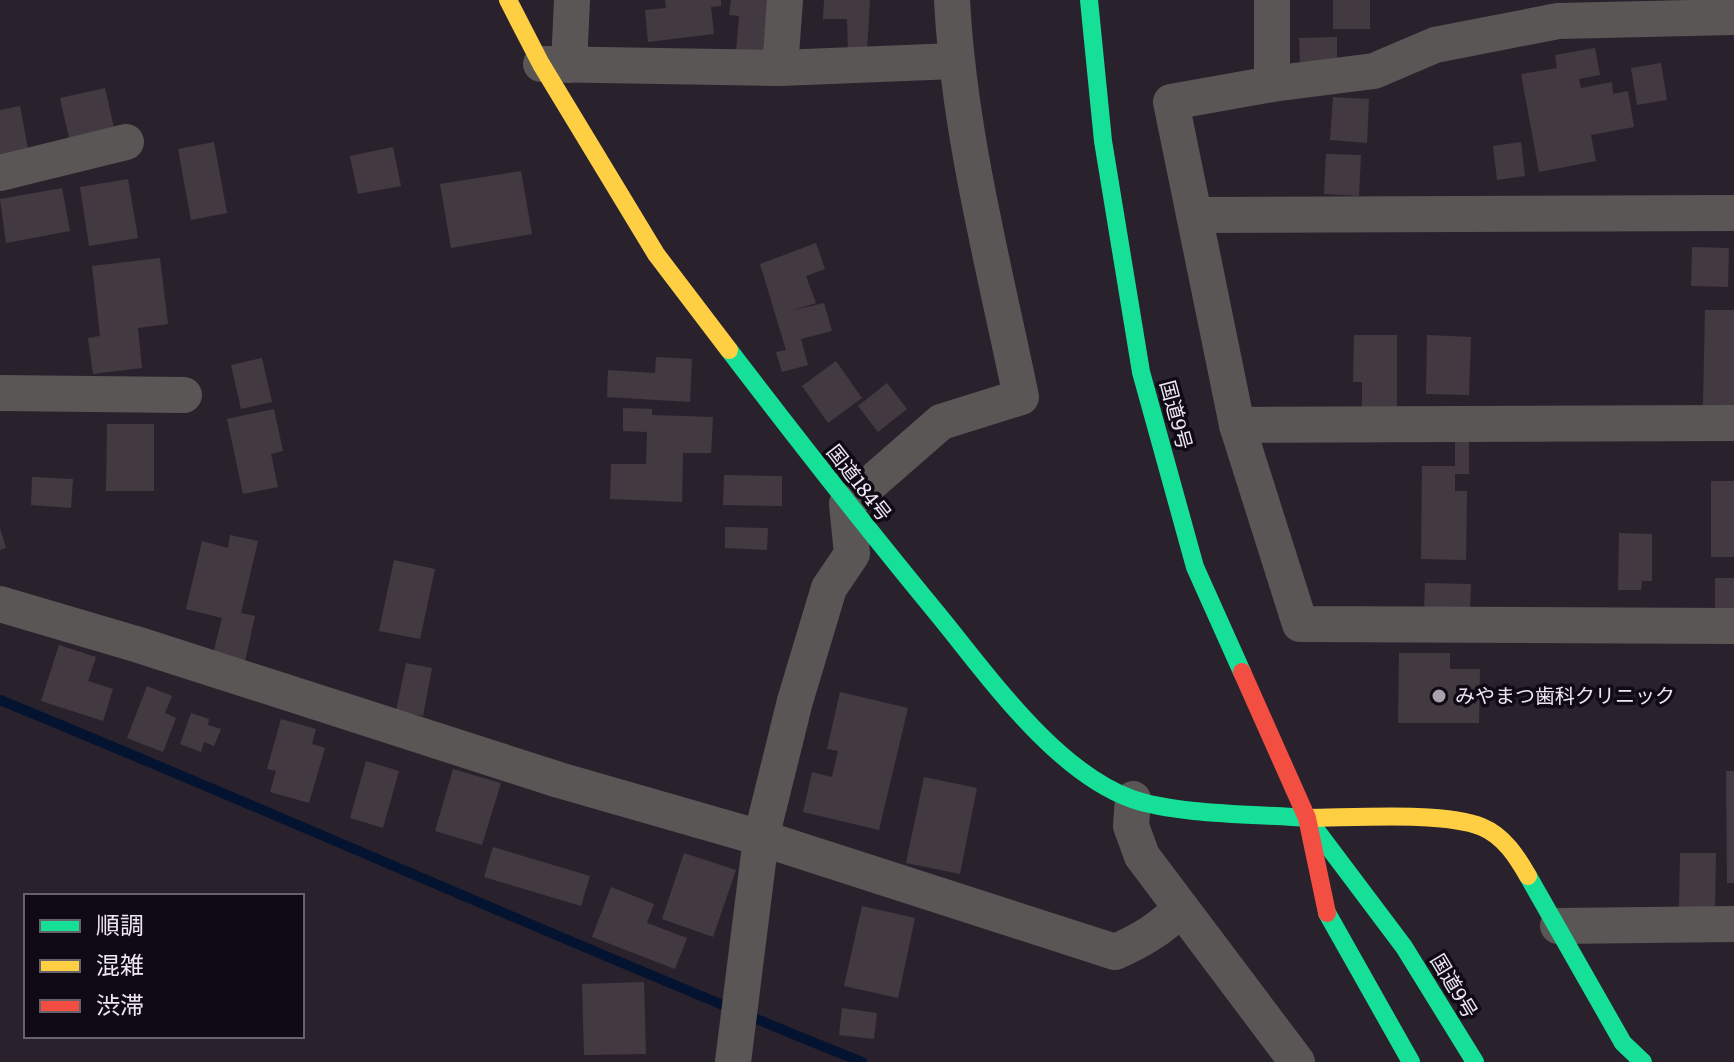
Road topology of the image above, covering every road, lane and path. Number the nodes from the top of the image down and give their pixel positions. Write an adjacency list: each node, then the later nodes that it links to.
1 (508, 0): 10 (main road, 国道184号)
2 (572, 0): 10 (street)
3 (785, 0): 11 (street)
4 (952, 0): 9 (street)
5 (1089, 0): 25 (main road, 国道9号)
6 (1272, 0): 12 (street)
7 (1558, 10): 8 (street); 12 (street)
8 (1734, 17)
9 (955, 61): 11 (street); 21 (street)
10 (555, 64): 11 (street); 21 (main road, 国道184号)
11 (780, 68)
12 (1272, 84): 16 (street)
13 (126, 142): 14 (street)
14 (0, 173)
15 (1734, 213): 16 (street)
16 (1195, 215): 20 (street)
17 (0, 393): 18 (street)
18 (184, 395)
19 (1734, 423): 20 (street)
20 (1237, 425): 23 (street)
21 (847, 504): 24 (main road, 国道184号); 26 (street)
22 (0, 604): 26 (street)
23 (1734, 626)
24 (1133, 799): 25 (main road, 国道184号); 27 (street)
25 (1307, 818): 29 (main road, 国道184号); 32 (main road, 国道9号); 33 (main road, 国道9号)
26 (761, 838): 27 (street); 30 (street)
27 (1180, 909): 31 (street)
28 (1734, 924): 29 (street)
29 (1558, 926): 34 (main road, 国道184号)
30 (733, 1062)
31 (1297, 1062)
32 (1411, 1062)
33 (1475, 1062)
34 (1643, 1062)

